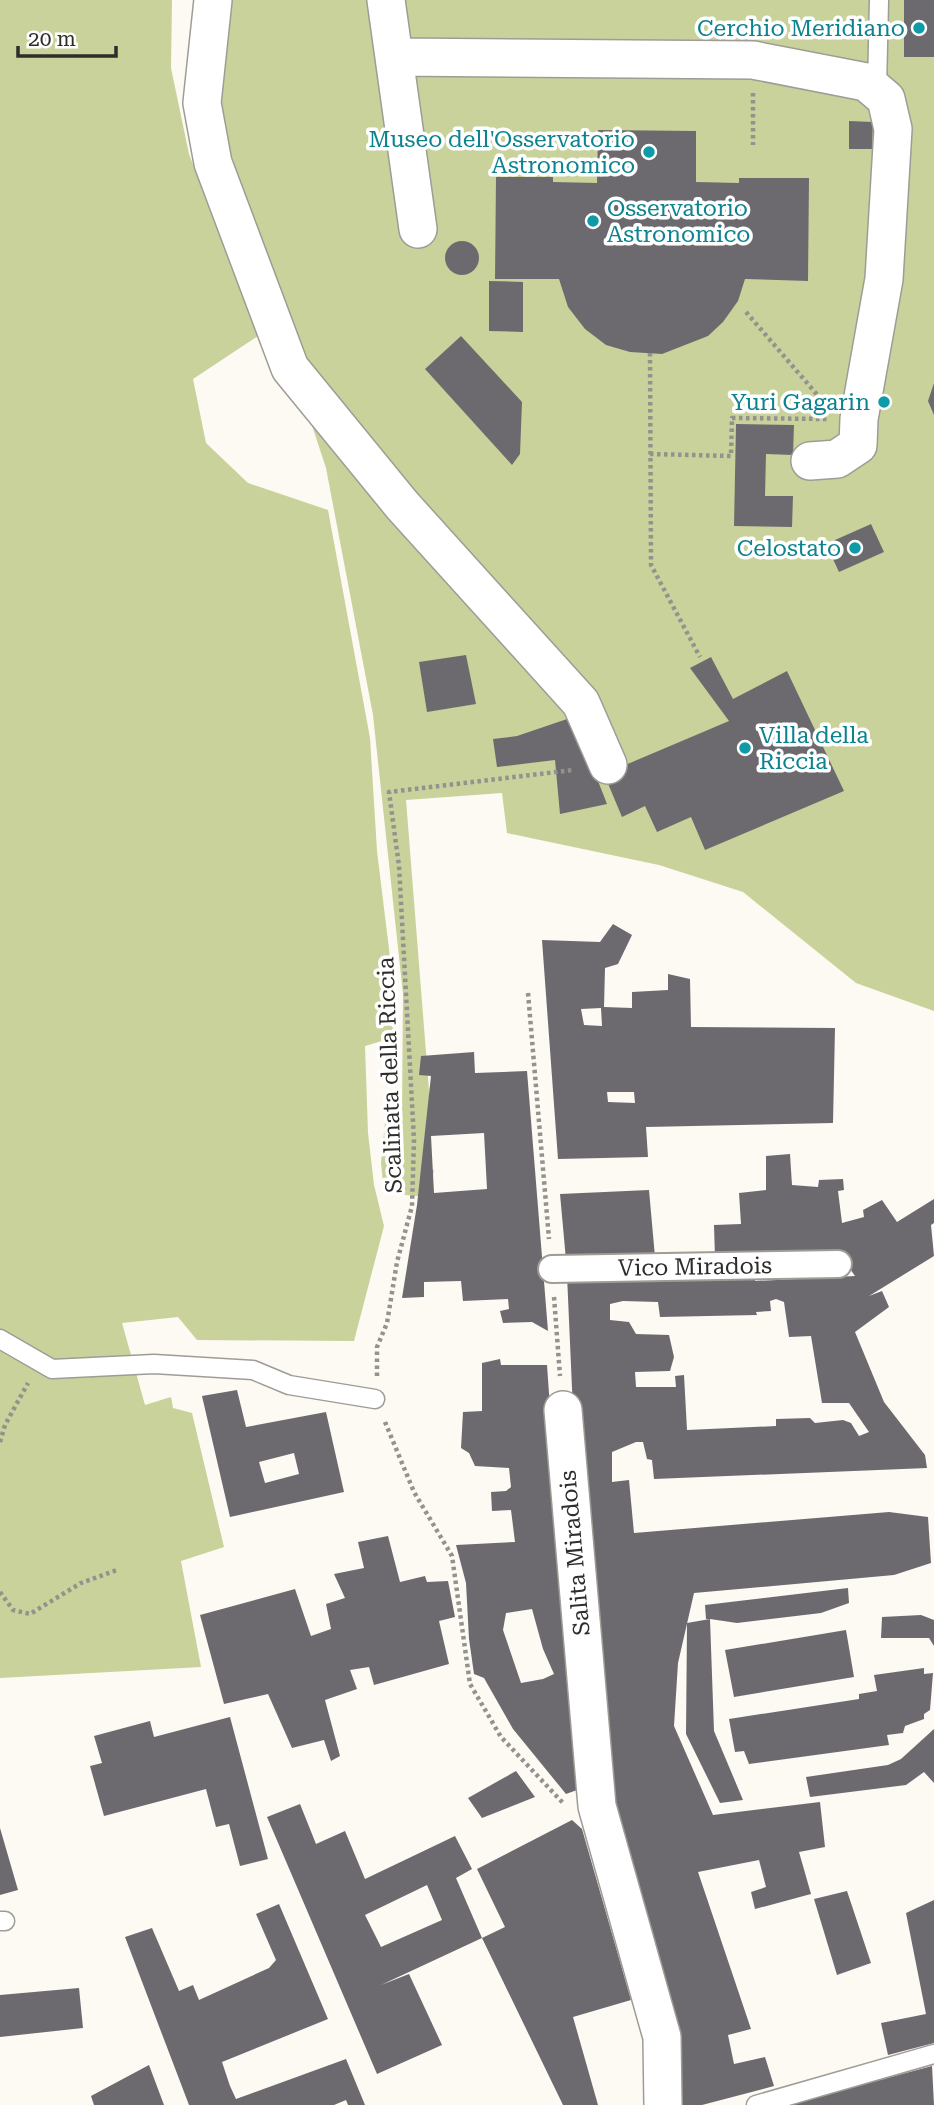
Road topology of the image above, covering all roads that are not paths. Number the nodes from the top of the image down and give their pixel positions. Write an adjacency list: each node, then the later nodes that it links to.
1 (213, 0): 8 (street)
2 (386, 0): 4 (street)
3 (879, 0): 5 (lane)
4 (395, 57): 5 (street); 6 (street)
5 (877, 89): 7 (street)
6 (418, 229)
7 (810, 461)
8 (608, 765)
9 (838, 1264): 10 (street, Vico Miradois)
10 (552, 1269)
11 (0, 1339): 12 (lane)
12 (375, 1399)
13 (563, 1410): 15 (street, Salita Miradois)
14 (934, 2054): 16 (lane)
15 (663, 2105)
16 (756, 2105)

